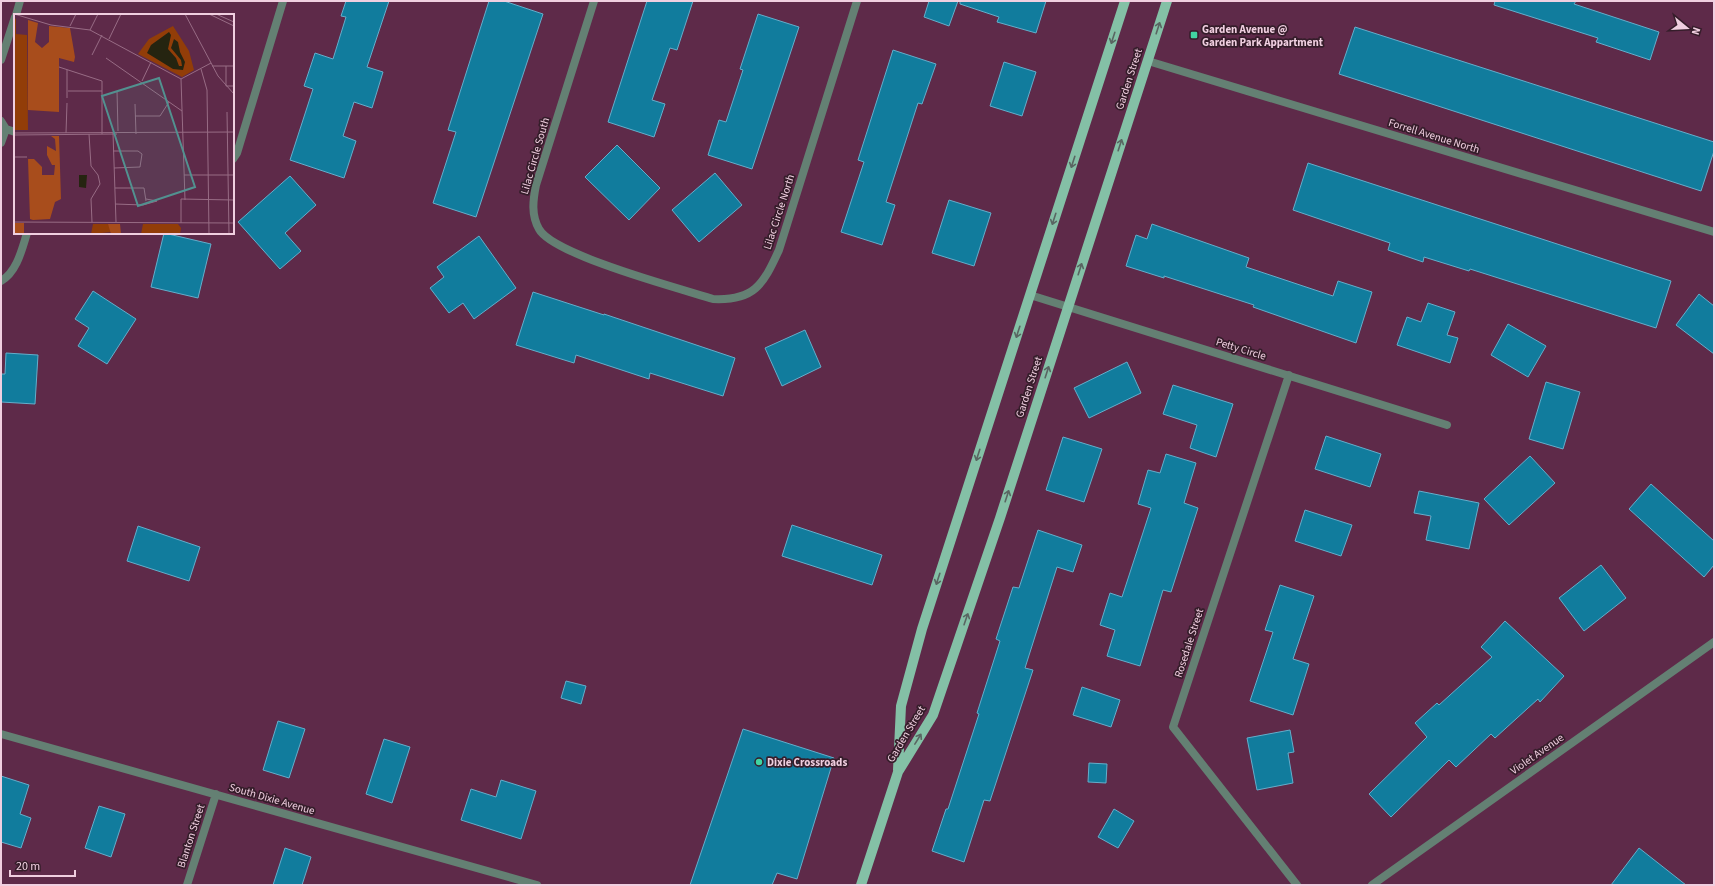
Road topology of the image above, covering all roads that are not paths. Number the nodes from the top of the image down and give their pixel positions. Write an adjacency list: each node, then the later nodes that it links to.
1 (20, 1): 7 (street)
2 (283, 1): 15 (street)
3 (594, 1): 18 (street, Lilac Circle South)
4 (857, 1): 18 (street, Lilac Circle North)
5 (1125, 1): 20 (main road, Garden Street, one-way to 20)
6 (1167, 1): 10 (main road, Garden Street, one-way to 6)
7 (16, 14)
8 (14, 19): 9 (street)
9 (1, 60)
10 (1148, 61): 16 (street, Forrell Avenue North); 21 (main road, Garden Street, one-way to 10)
11 (1, 121): 12 (street)
12 (6, 129): 13 (street); 14 (street)
13 (14, 132)
14 (1, 143)
15 (234, 158)
16 (1714, 232)
17 (27, 234): 19 (street)
18 (619, 270)
19 (1, 281)
20 (1030, 294): 21 (street, Petty Circle); 26 (main road, Garden Street, one-way to 26)
21 (1068, 306): 22 (street, Petty Circle); 26 (main road, Garden Street, one-way to 21)
22 (1289, 375): 23 (street, Petty Circle); 31 (street, Rosedale Street)
23 (1447, 425)
24 (1714, 642): 32 (street, Violet Avenue)
25 (1, 734): 27 (street, South Dixie Avenue)
26 (898, 772): 30 (main road, Garden Street)
27 (216, 794): 28 (street, Blanton Street); 29 (street, South Dixie Avenue)
28 (187, 885)
29 (537, 885)
30 (862, 885)
31 (1297, 885)
32 (1372, 885)

